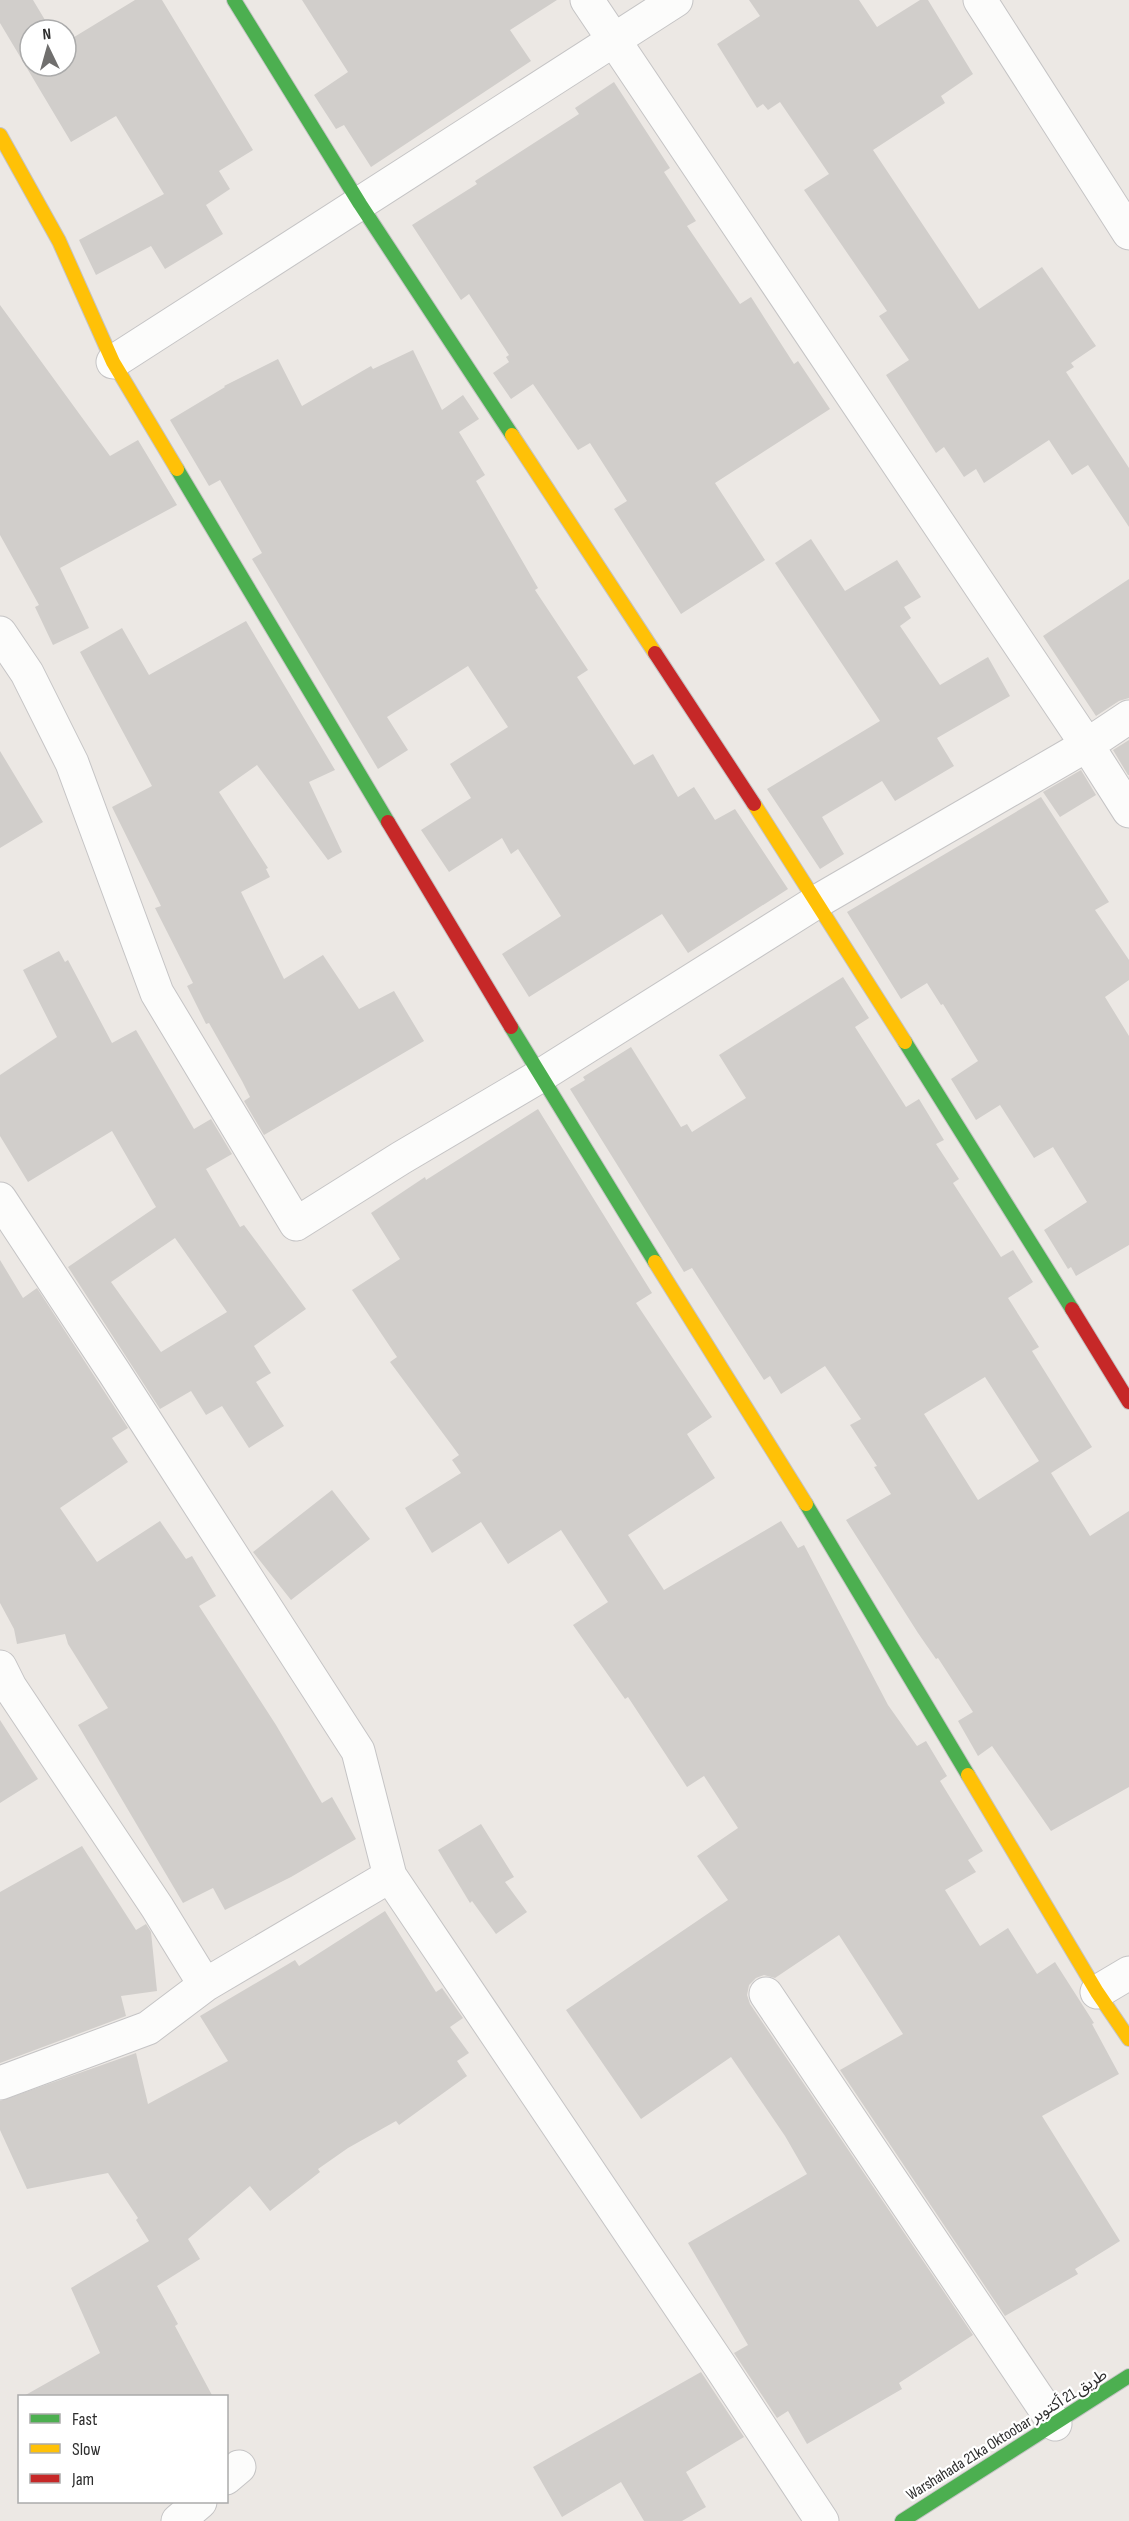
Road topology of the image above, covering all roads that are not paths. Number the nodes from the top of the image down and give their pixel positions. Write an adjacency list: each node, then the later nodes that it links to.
1 (234, 0): 7 (street)
2 (587, 0): 5 (street)
3 (676, 0): 5 (street)
4 (980, 0): 8 (street)
5 (612, 40): 7 (street); 12 (street)
6 (0, 135): 9 (street)
7 (360, 204): 9 (street); 14 (street)
8 (1129, 233)
9 (113, 362): 15 (street)
10 (0, 633): 15 (street)
11 (1129, 717): 12 (street)
12 (1087, 745): 13 (street); 14 (street)
13 (1129, 811)
14 (818, 901): 15 (street); 17 (street)
15 (540, 1076): 22 (street)
16 (0, 1199): 19 (street)
17 (1129, 1402)
18 (0, 1668): 21 (street)
19 (390, 1876): 21 (street); 30 (street)
20 (1129, 1974): 22 (street)
21 (205, 1985): 25 (street)
22 (1097, 1992): 24 (street)
23 (766, 1994): 27 (street)
24 (1129, 2039)
25 (0, 2083)
26 (1129, 2376): 27 (street, Warshahada 21ka Oktoobar طريق 21 أكتوبر)
27 (1055, 2424): 31 (street, Warshahada 21ka Oktoobar طريق 21 أكتوبر)
28 (199, 2503): 29 (street)
29 (178, 2521)
30 (822, 2521)
31 (902, 2521)

